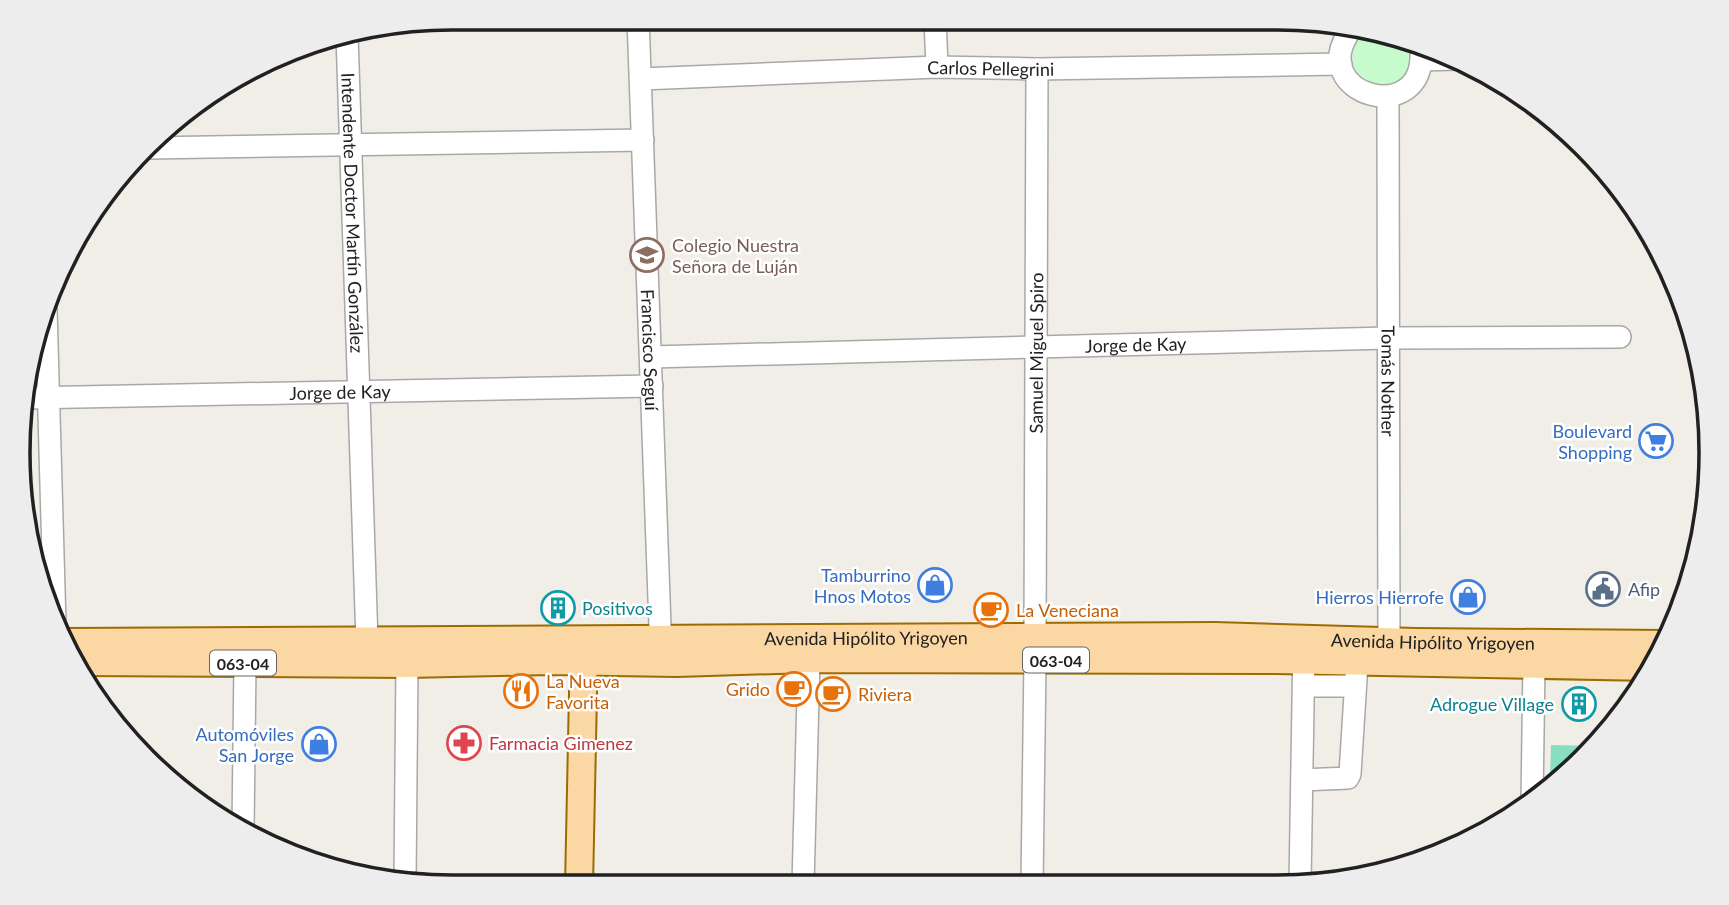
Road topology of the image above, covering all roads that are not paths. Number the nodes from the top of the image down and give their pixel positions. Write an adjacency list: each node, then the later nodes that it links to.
1 (639, 30): 9 (street, Francisco Seguí)
2 (935, 30): 7 (street)
3 (1347, 36): 6 (street)
4 (347, 43): 12 (street, Intendente Doctor Martín González)
5 (1421, 55): 10 (street)
6 (1341, 64): 8 (street, Carlos Pellegrini); 10 (street)
7 (937, 67): 8 (street, Carlos Pellegrini); 9 (street, Carlos Pellegrini)
8 (1037, 69): 17 (street, Samuel Miguel Spiro)
9 (641, 79): 11 (street, Francisco Seguí)
10 (1388, 97): 16 (street, Tomás Nother)
11 (643, 140): 12 (street); 18 (street, Francisco Seguí)
12 (352, 144): 13 (street); 20 (street, Intendente Doctor Martín González)
13 (161, 148)
14 (47, 334): 22 (street)
15 (1620, 337): 16 (street, Jorge de Kay)
16 (1388, 338): 17 (street, Jorge de Kay); 30 (street, Tomás Nother)
17 (1037, 347): 18 (street, Jorge de Kay); 27 (street, Samuel Miguel Spiro)
18 (652, 357): 19 (street, Francisco Seguí)
19 (653, 386): 20 (street, Jorge de Kay); 29 (street, Francisco Seguí)
20 (361, 391): 22 (street, Jorge de Kay); 25 (street, Intendente Doctor Martín González)
21 (33, 398): 22 (street, Jorge de Kay)
22 (49, 398): 23 (street)
23 (54, 594)
24 (75, 642): 25 (main road, Avenida Hipólito Yrigoyen / 063-04)
25 (367, 642): 28 (main road, Avenida Hipólito Yrigoyen / 063-04)
26 (1653, 644): 30 (main road, Avenida Hipólito Yrigoyen / 063-04)
27 (1035, 648): 29 (main road, Avenida Hipólito Yrigoyen / 063-04); 31 (main road, Avenida Hipólito Yrigoyen / 063-04); 33 (main road, Avenida Hipólito Yrigoyen / 063-04); 46 (street, Samuel Miguel Spiro)
28 (584, 651): 29 (main road, Avenida Hipólito Yrigoyen / 063-04); 35 (main road, Avenida Hipólito Yrigoyen / 063-04); 44 (main road)
29 (662, 652): 31 (main road, Avenida Hipólito Yrigoyen / 063-04)
30 (1389, 652): 33 (main road, Avenida Hipólito Yrigoyen / 063-04); 36 (main road, Avenida Hipólito Yrigoyen / 063-04); 38 (main road, Avenida Hipólito Yrigoyen / 063-04)
31 (809, 659): 45 (street)
32 (85, 662): 34 (main road, Avenida Hipólito Yrigoyen / 063-04)
33 (1304, 662): 38 (main road, Avenida Hipólito Yrigoyen / 063-04); 39 (street)
34 (245, 663): 35 (main road, Avenida Hipólito Yrigoyen / 063-04); 41 (street)
35 (407, 664): 42 (street)
36 (1534, 664): 37 (main road, Avenida Hipólito Yrigoyen / 063-04); 40 (street)
37 (1641, 667)
38 (1356, 675): 39 (street)
39 (1302, 780): 43 (street)
40 (1532, 789)
41 (243, 820)
42 (405, 873)
43 (1300, 874)
44 (579, 875)
45 (803, 875)
46 (1032, 875)

